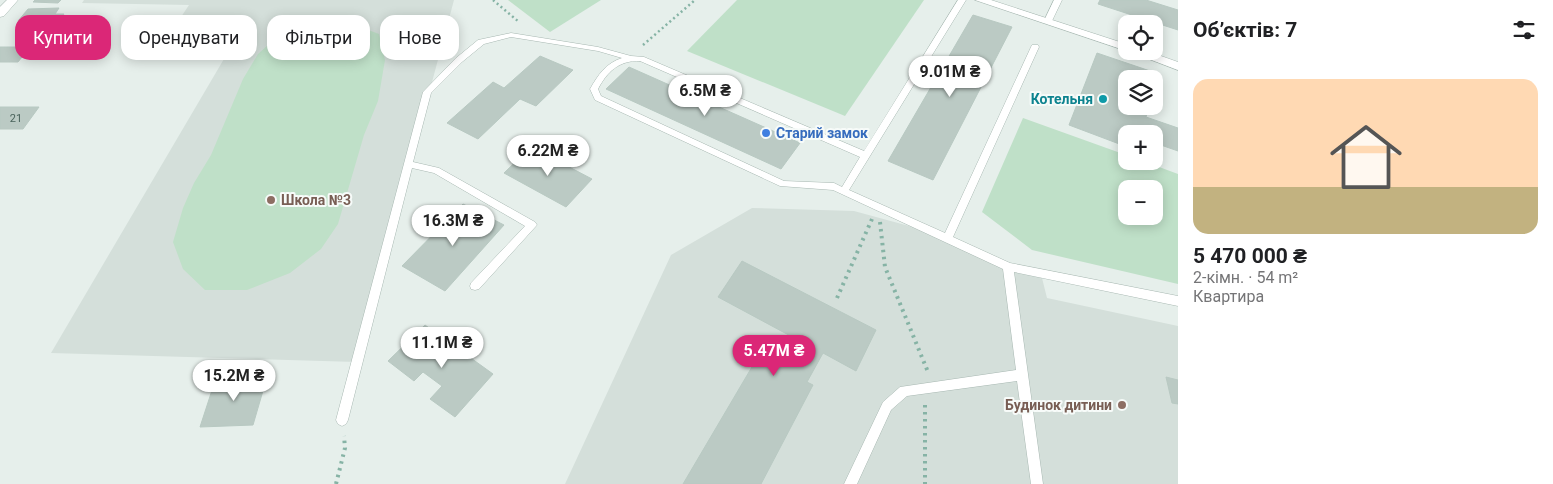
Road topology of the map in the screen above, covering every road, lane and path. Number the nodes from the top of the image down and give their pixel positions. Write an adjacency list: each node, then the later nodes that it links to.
1 (13, 0): 6 (street)
2 (695, 0): 10 (path)
3 (962, 0): 13 (lane)
4 (980, 0): 7 (street)
5 (1058, 0): 7 (lane)
6 (0, 14)
7 (1048, 22): 8 (street)
8 (1118, 45)
9 (1035, 47): 17 (lane)
10 (629, 57): 13 (lane); 14 (lane); 15 (lane)
11 (1160, 60): 12 (street)
12 (1178, 66)
13 (866, 156): 15 (lane)
14 (408, 164): 19 (lane); 24 (lane)
15 (844, 191): 16 (lane)
16 (878, 207): 17 (lane); 20 (path); 23 (path)
17 (947, 239): 18 (lane)
18 (1008, 267): 21 (lane); 22 (lane)
19 (475, 286)
20 (836, 298)
21 (1178, 301)
22 (1022, 375): 23 (lane); 28 (lane)
23 (929, 387): 26 (lane); 27 (path)
24 (342, 420): 25 (path)
25 (336, 484)
26 (850, 484)
27 (924, 484)
28 (1037, 484)

